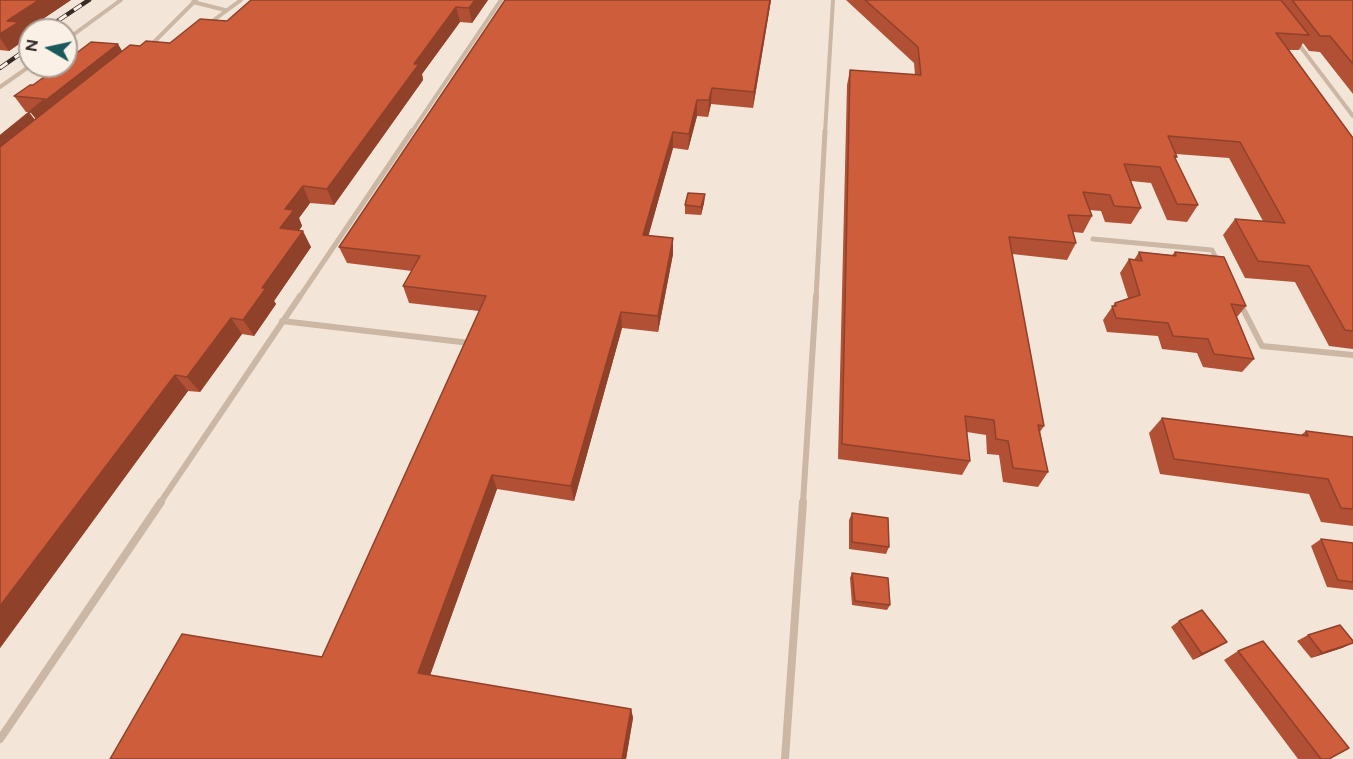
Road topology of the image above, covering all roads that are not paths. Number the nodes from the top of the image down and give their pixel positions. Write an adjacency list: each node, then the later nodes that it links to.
1 (121, 0): 7 (lane)
2 (241, 0): 6 (lane)
3 (501, 0): 17 (lane)
4 (833, 0): 21 (lane)
5 (194, 1): 6 (lane); 10 (lane)
6 (225, 10): 8 (lane)
7 (78, 31)
8 (198, 32)
9 (1292, 35): 13 (lane)
10 (148, 47)
11 (18, 74): 12 (lane)
12 (0, 87)
13 (1353, 116)
14 (1093, 239): 15 (lane)
15 (1222, 269)
16 (1237, 298): 19 (lane)
17 (282, 321): 18 (lane); 20 (lane)
18 (470, 343)
19 (1353, 355)
20 (0, 739)
21 (785, 759)

